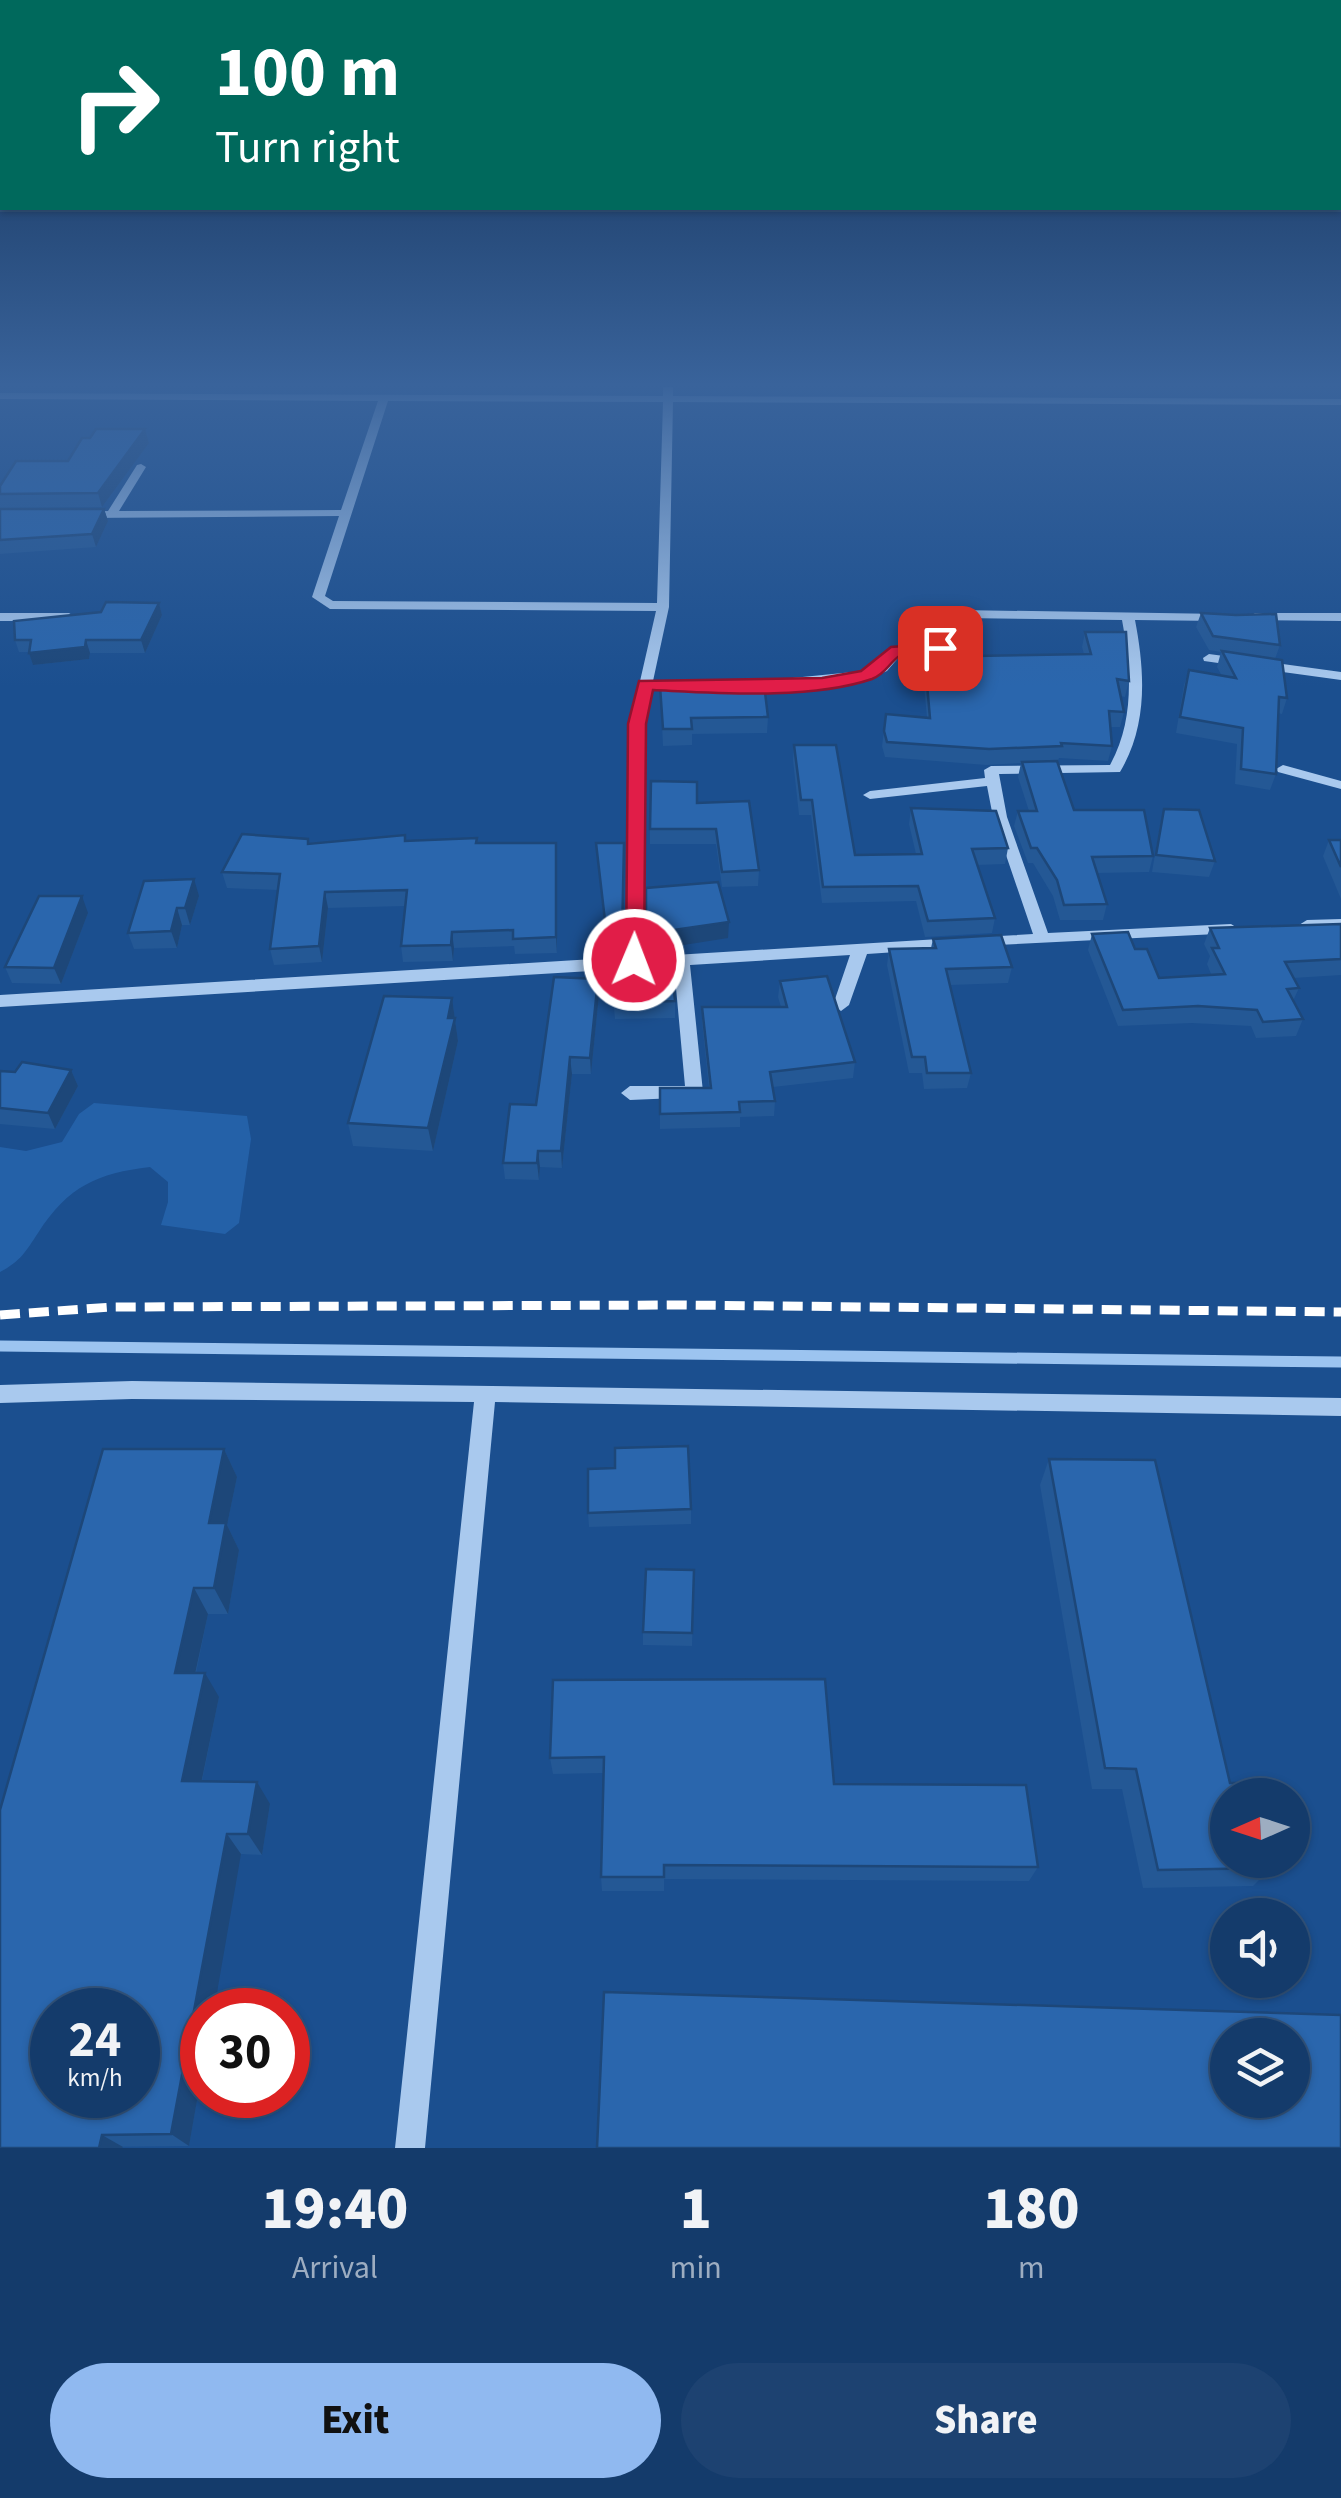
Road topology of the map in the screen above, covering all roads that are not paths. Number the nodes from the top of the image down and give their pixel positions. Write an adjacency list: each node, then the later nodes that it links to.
1 (128, 487): 5 (street)
2 (355, 487): 4 (street)
3 (665, 487): 7 (street)
4 (346, 514): 5 (street); 7 (street)
5 (111, 515): 6 (street)
6 (72, 516)
7 (663, 607): 14 (street)
8 (0, 617): 10 (street)
9 (1128, 617): 11 (street); 16 (street); 18 (street)
10 (70, 618)
11 (1340, 618)
12 (1210, 658): 13 (street)
13 (1341, 676)
14 (646, 685): 15 (street); 27 (street)
15 (699, 687)
16 (717, 688)
17 (1282, 770): 19 (street)
18 (994, 780): 20 (street); 24 (street)
19 (1341, 785)
20 (870, 795)
21 (1341, 924): 22 (street)
22 (1288, 926)
23 (1254, 928): 24 (street)
24 (1042, 938): 25 (street)
25 (861, 948): 26 (street); 29 (street)
26 (681, 958): 27 (street); 30 (street)
27 (634, 960): 28 (street)
28 (0, 1001)
29 (841, 1005)
30 (630, 1093)
31 (485, 1393): 32 (street); 33 (street); 34 (street)
32 (0, 1394)
33 (1341, 1407)
34 (410, 2148)

